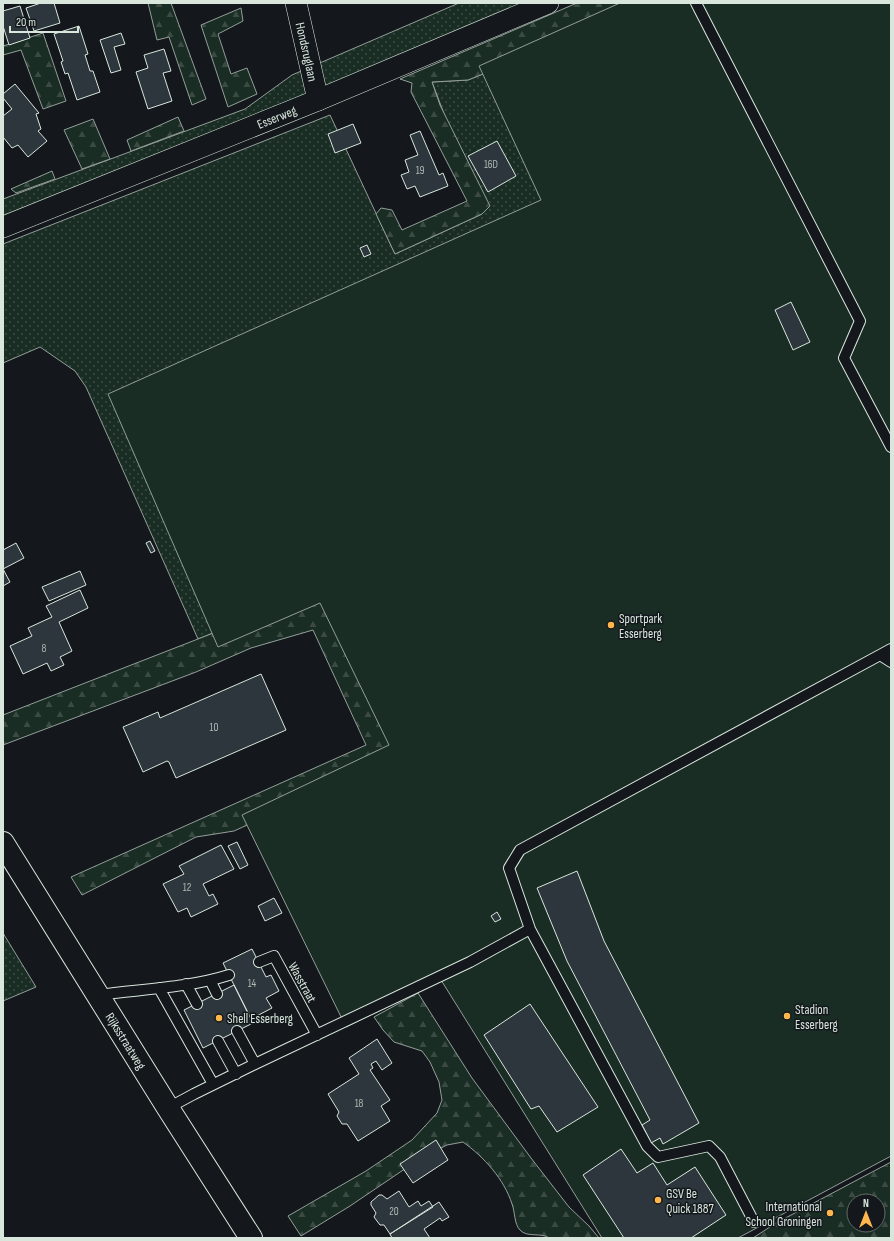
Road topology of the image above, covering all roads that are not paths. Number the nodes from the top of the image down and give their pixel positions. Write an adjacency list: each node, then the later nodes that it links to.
1 (296, 3): 4 (street, Hondsruglaan)
2 (548, 3): 4 (street, Esserweg)
3 (696, 3): 6 (lane)
4 (318, 100): 5 (street, Esserweg)
5 (3, 227)
6 (891, 447)
7 (891, 649): 8 (lane)
8 (880, 655): 9 (lane); 11 (lane)
9 (891, 662)
10 (3, 843): 18 (main road, Rijksstraatweg)
11 (530, 929): 21 (lane); 27 (lane)
12 (259, 962): 21 (lane, Wasstraat)
13 (229, 975): 14 (lane)
14 (214, 979): 15 (lane); 17 (lane)
15 (186, 984): 16 (lane); 19 (lane)
16 (159, 988): 18 (lane); 25 (lane)
17 (217, 994)
18 (98, 995): 26 (main road, Rijksstraatweg)
19 (197, 1004)
20 (237, 1032): 23 (lane)
21 (317, 1034): 23 (lane)
22 (218, 1041): 24 (lane)
23 (255, 1064): 24 (lane)
24 (236, 1074): 25 (lane)
25 (213, 1084): 26 (lane)
26 (168, 1108): 28 (main road, Rijksstraatweg)
27 (754, 1222)
28 (251, 1238)

